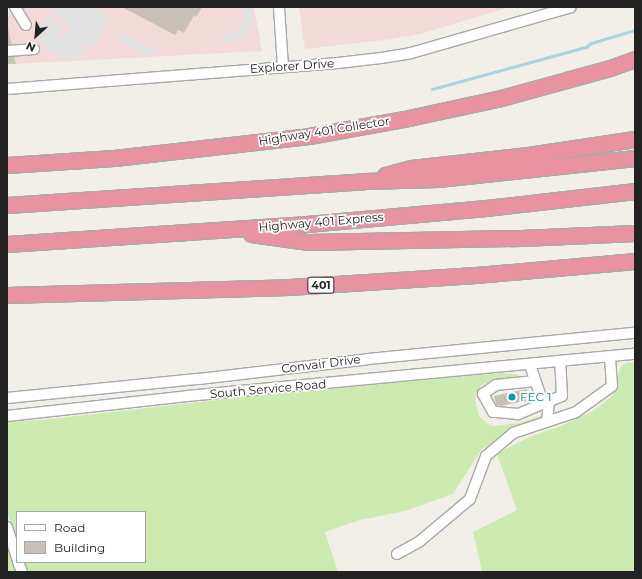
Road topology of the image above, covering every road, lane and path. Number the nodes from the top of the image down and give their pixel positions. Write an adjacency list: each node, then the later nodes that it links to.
1 (15, 7): 4 (street)
2 (279, 7): 9 (street)
3 (571, 7): 9 (street, Explorer Drive)
4 (26, 25)
5 (34, 49): 6 (street)
6 (7, 51)
7 (635, 59): 10 (highway, Highway 401 Collector)
8 (635, 64): 10 (highway)
9 (283, 66): 11 (street, Explorer Drive)
10 (610, 68): 14 (highway, Highway 401 Collector)
11 (7, 89)
12 (635, 138): 15 (highway)
13 (635, 158): 15 (highway)
14 (7, 165)
15 (364, 181): 17 (highway)
16 (635, 191): 18 (highway, Highway 401 Express)
17 (7, 205)
18 (222, 230): 19 (highway); 20 (highway, Highway 401 Express)
19 (635, 233)
20 (7, 244)
21 (635, 260): 22 (highway, 401)
22 (7, 296)
23 (635, 333): 29 (street, Convair Drive)
24 (635, 354): 25 (street, South Service Road)
25 (610, 357): 26 (street, South Service Road); 32 (street)
26 (560, 362): 27 (street, South Service Road); 30 (street)
27 (530, 365): 28 (street); 31 (street, South Service Road)
28 (535, 381): 30 (street); 30 (street)
29 (7, 398)
30 (549, 401): 32 (street)
31 (7, 416)
32 (547, 421): 34 (street)
33 (7, 526): 35 (street)
34 (397, 554)
35 (16, 555)

